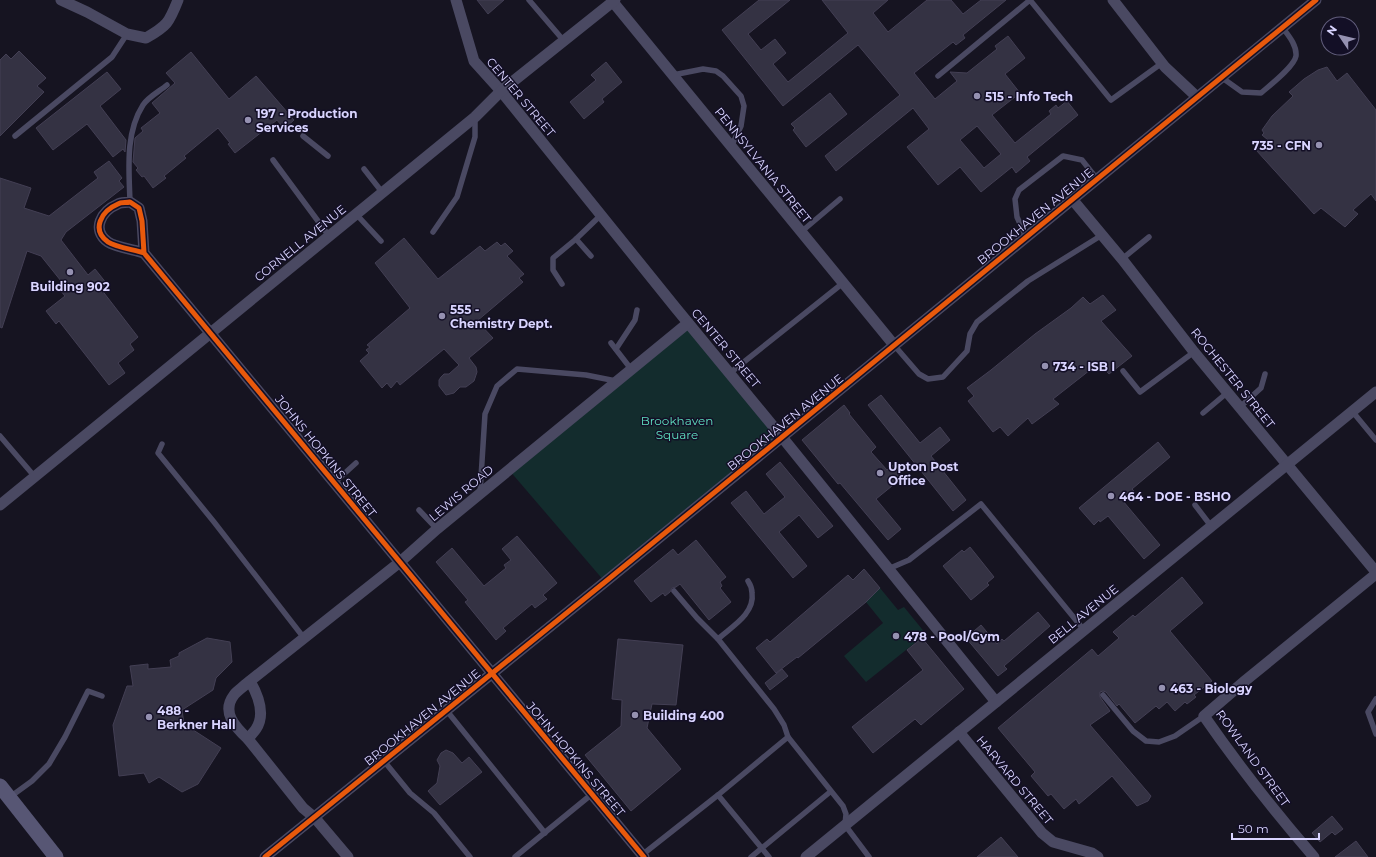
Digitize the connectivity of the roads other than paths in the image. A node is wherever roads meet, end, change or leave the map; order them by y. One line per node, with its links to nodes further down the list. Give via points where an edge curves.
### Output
1 (60, 0): 9 (street)
2 (178, 0): 9 (street, via 171,17 162,29 146,38)
3 (456, 0): 16 (street, CENTER STREET, via 474,61)
4 (529, 0): 10 (lane)
5 (1112, 0): 11 (street)
6 (1316, 0): 8 (street, BROOKHAVEN AVENUE)
7 (613, 1): 10 (street, CORNELL AVENUE); 12 (street, PENNSYLVANIA STREET)
8 (1282, 27): 14 (street, BROOKHAVEN AVENUE); 14 (lane, via 1292,42 1296,56 1291,66 1261,93 1242,92)
9 (127, 34): 19 (lane, via 112,57)
10 (564, 41): 16 (street, CORNELL AVENUE)
11 (1162, 63): 13 (lane, via 1111,100 1030,0); 17 (street)
12 (673, 75): 21 (street, PENNSYLVANIA STREET); 21 (lane, via 703,69 716,71 741,96 744,106 741,126)
13 (938, 76)
14 (1221, 77): 17 (street, BROOKHAVEN AVENUE)
15 (167, 85): 29 (lane, via 144,103 136,120 129,165)
16 (501, 91): 18 (street, CORNELL AVENUE); 31 (street, CENTER STREET)
17 (1197, 97): 25 (street, BROOKHAVEN AVENUE)
18 (474, 116): 26 (street, CORNELL AVENUE); 32 (lane, via 475,137 457,197)
19 (15, 136)
20 (303, 136): 22 (lane)
21 (730, 147): 33 (street, PENNSYLVANIA STREET)
22 (328, 156)
23 (273, 160): 35 (lane)
24 (364, 169): 26 (lane)
25 (1097, 179): 28 (street, BROOKHAVEN AVENUE); 36 (lane, via 1082,160 1063,156 1019,190 1015,199 1017,217)
26 (382, 192): 30 (street, CORNELL AVENUE)
27 (840, 199): 33 (lane)
28 (1072, 199): 34 (street, ROCHESTER STREET); 36 (street, BROOKHAVEN AVENUE)
29 (130, 202): 40 (street, via 139,208 141,215); 40 (street, via 118,204 110,209 102,216 99,227 102,237 110,243)
30 (356, 214): 35 (street, CORNELL AVENUE); 39 (lane)
31 (601, 215): 38 (lane); 46 (street, CENTER STREET)
32 (433, 232)
33 (801, 232): 43 (street, PENNSYLVANIA STREET)
34 (1102, 235): 42 (street, ROCHESTER STREET); 49 (lane, via 1028,281 977,322 970,334 967,351 943,377 928,378 919,374)
35 (328, 236): 47 (street, CORNELL AVENUE)
36 (1026, 237): 49 (street, BROOKHAVEN AVENUE)
37 (1149, 237): 42 (lane)
38 (576, 239): 41 (lane); 44 (lane, via 553,258 553,270)
39 (381, 241)
40 (144, 253): 47 (street, JOHNS HOPKINS STREET)
41 (591, 256)
42 (1122, 259): 51 (street, ROCHESTER STREET)
43 (843, 283): 49 (street, PENNSYLVANIA STREET); 54 (lane)
44 (562, 284)
45 (637, 310): 50 (lane, via 635,320)
46 (688, 323): 52 (street, LEWIS ROAD); 54 (street, CENTER STREET)
47 (211, 332): 68 (street, CORNELL AVENUE); 69 (street, JOHNS HOPKINS STREET)
48 (611, 343): 50 (lane)
49 (894, 345): 63 (street, BROOKHAVEN AVENUE)
50 (616, 349): 52 (lane)
51 (1194, 352): 53 (lane, via 1140,392); 57 (street, ROCHESTER STREET)
52 (631, 369): 56 (street, LEWIS ROAD)
53 (1123, 371)
54 (730, 374): 63 (street, CENTER STREET)
55 (1265, 374): 59 (lane, via 1262,388)
56 (616, 381): 70 (street, LEWIS ROAD); 70 (lane, via 586,375 517,369 497,386 485,414)
57 (1228, 392): 59 (street, ROCHESTER STREET); 61 (lane)
58 (1376, 392): 60 (street, BELL AVENUE)
59 (1240, 407): 67 (street, ROCHESTER STREET)
60 (1352, 411): 64 (lane); 67 (street, BELL AVENUE)
61 (1203, 413)
62 (0, 436): 68 (lane)
63 (782, 437): 77 (street, CENTER STREET); 84 (street, BROOKHAVEN AVENUE)
64 (1376, 440)
65 (162, 444): 82 (lane, via 158,453)
66 (356, 463): 69 (lane)
67 (1287, 464): 74 (street, BELL AVENUE); 78 (street, ROCHESTER STREET)
68 (35, 477): 71 (street, CORNELL AVENUE)
69 (335, 482): 76 (street, JOHNS HOPKINS STREET)
70 (480, 494): 75 (street, LEWIS ROAD)
71 (0, 505)
72 (1195, 505): 74 (lane)
73 (419, 510): 75 (lane)
74 (1211, 526): 81 (street, BELL AVENUE)
75 (437, 529): 76 (street, LEWIS ROAD)
76 (400, 562): 82 (street, LEWIS ROAD); 84 (street, JOHNS HOPKINS STREET)
77 (888, 569): 81 (lane, via 909,560 981,504); 89 (street, CENTER STREET)
78 (1376, 573): 91 (street, ROWLAND STREET)
79 (748, 581): 83 (lane, via 752,592 752,604 745,615)
80 (674, 591): 83 (lane)
81 (1084, 630): 89 (street, BELL AVENUE)
82 (304, 638): 85 (street, LEWIS ROAD)
83 (718, 639): 94 (lane, via 774,709)
84 (492, 673): 90 (street, BROOKHAVEN AVENUE); 99 (street, JOHN HOPKINS STREET)
85 (250, 681): 95 (street, via 257,693 261,714 257,728); 95 (street, LEWIS ROAD, via 234,695 228,708 238,730)
86 (1103, 695): 91 (lane, via 1133,731 1146,741 1159,742 1175,736)
87 (102, 696): 101 (lane, via 88,691 49,764)
88 (1376, 699): 93 (lane, via 1368,712)
89 (996, 702): 92 (street, BELL AVENUE)
90 (447, 711): 96 (street, BROOKHAVEN AVENUE); 104 (lane)
91 (1204, 716): 117 (street, ROWLAND STREET, via 1281,819)
92 (959, 732): 103 (street, BELL AVENUE); 116 (street, HARVARD STREET, via 1042,833 1053,842)
93 (1376, 734)
94 (788, 737): 98 (lane); 100 (lane)
95 (248, 739): 102 (street, via 303,808)
96 (384, 761): 102 (street, BROOKHAVEN AVENUE); 110 (lane, via 410,793 434,813)
97 (0, 786): 101 (street)
98 (830, 792): 103 (lane, via 843,806 846,814); 105 (lane)
99 (592, 794): 104 (lane); 106 (street, JOHN HOPKINS STREET)
100 (718, 794): 105 (lane); 106 (lane)
101 (10, 798): 107 (street)
102 (315, 818): 108 (street, BROOKHAVEN AVENUE); 109 (street)
103 (845, 825): 114 (street, BELL AVENUE); 115 (lane)
104 (545, 833): 111 (lane)
105 (762, 848): 112 (lane); 113 (lane)
106 (643, 856)
107 (56, 857)
108 (265, 857)
109 (348, 857)
110 (470, 857)
111 (515, 857)
112 (751, 857)
113 (769, 857)
114 (806, 857)
115 (869, 857)
116 (1098, 857)
117 (1314, 857)

